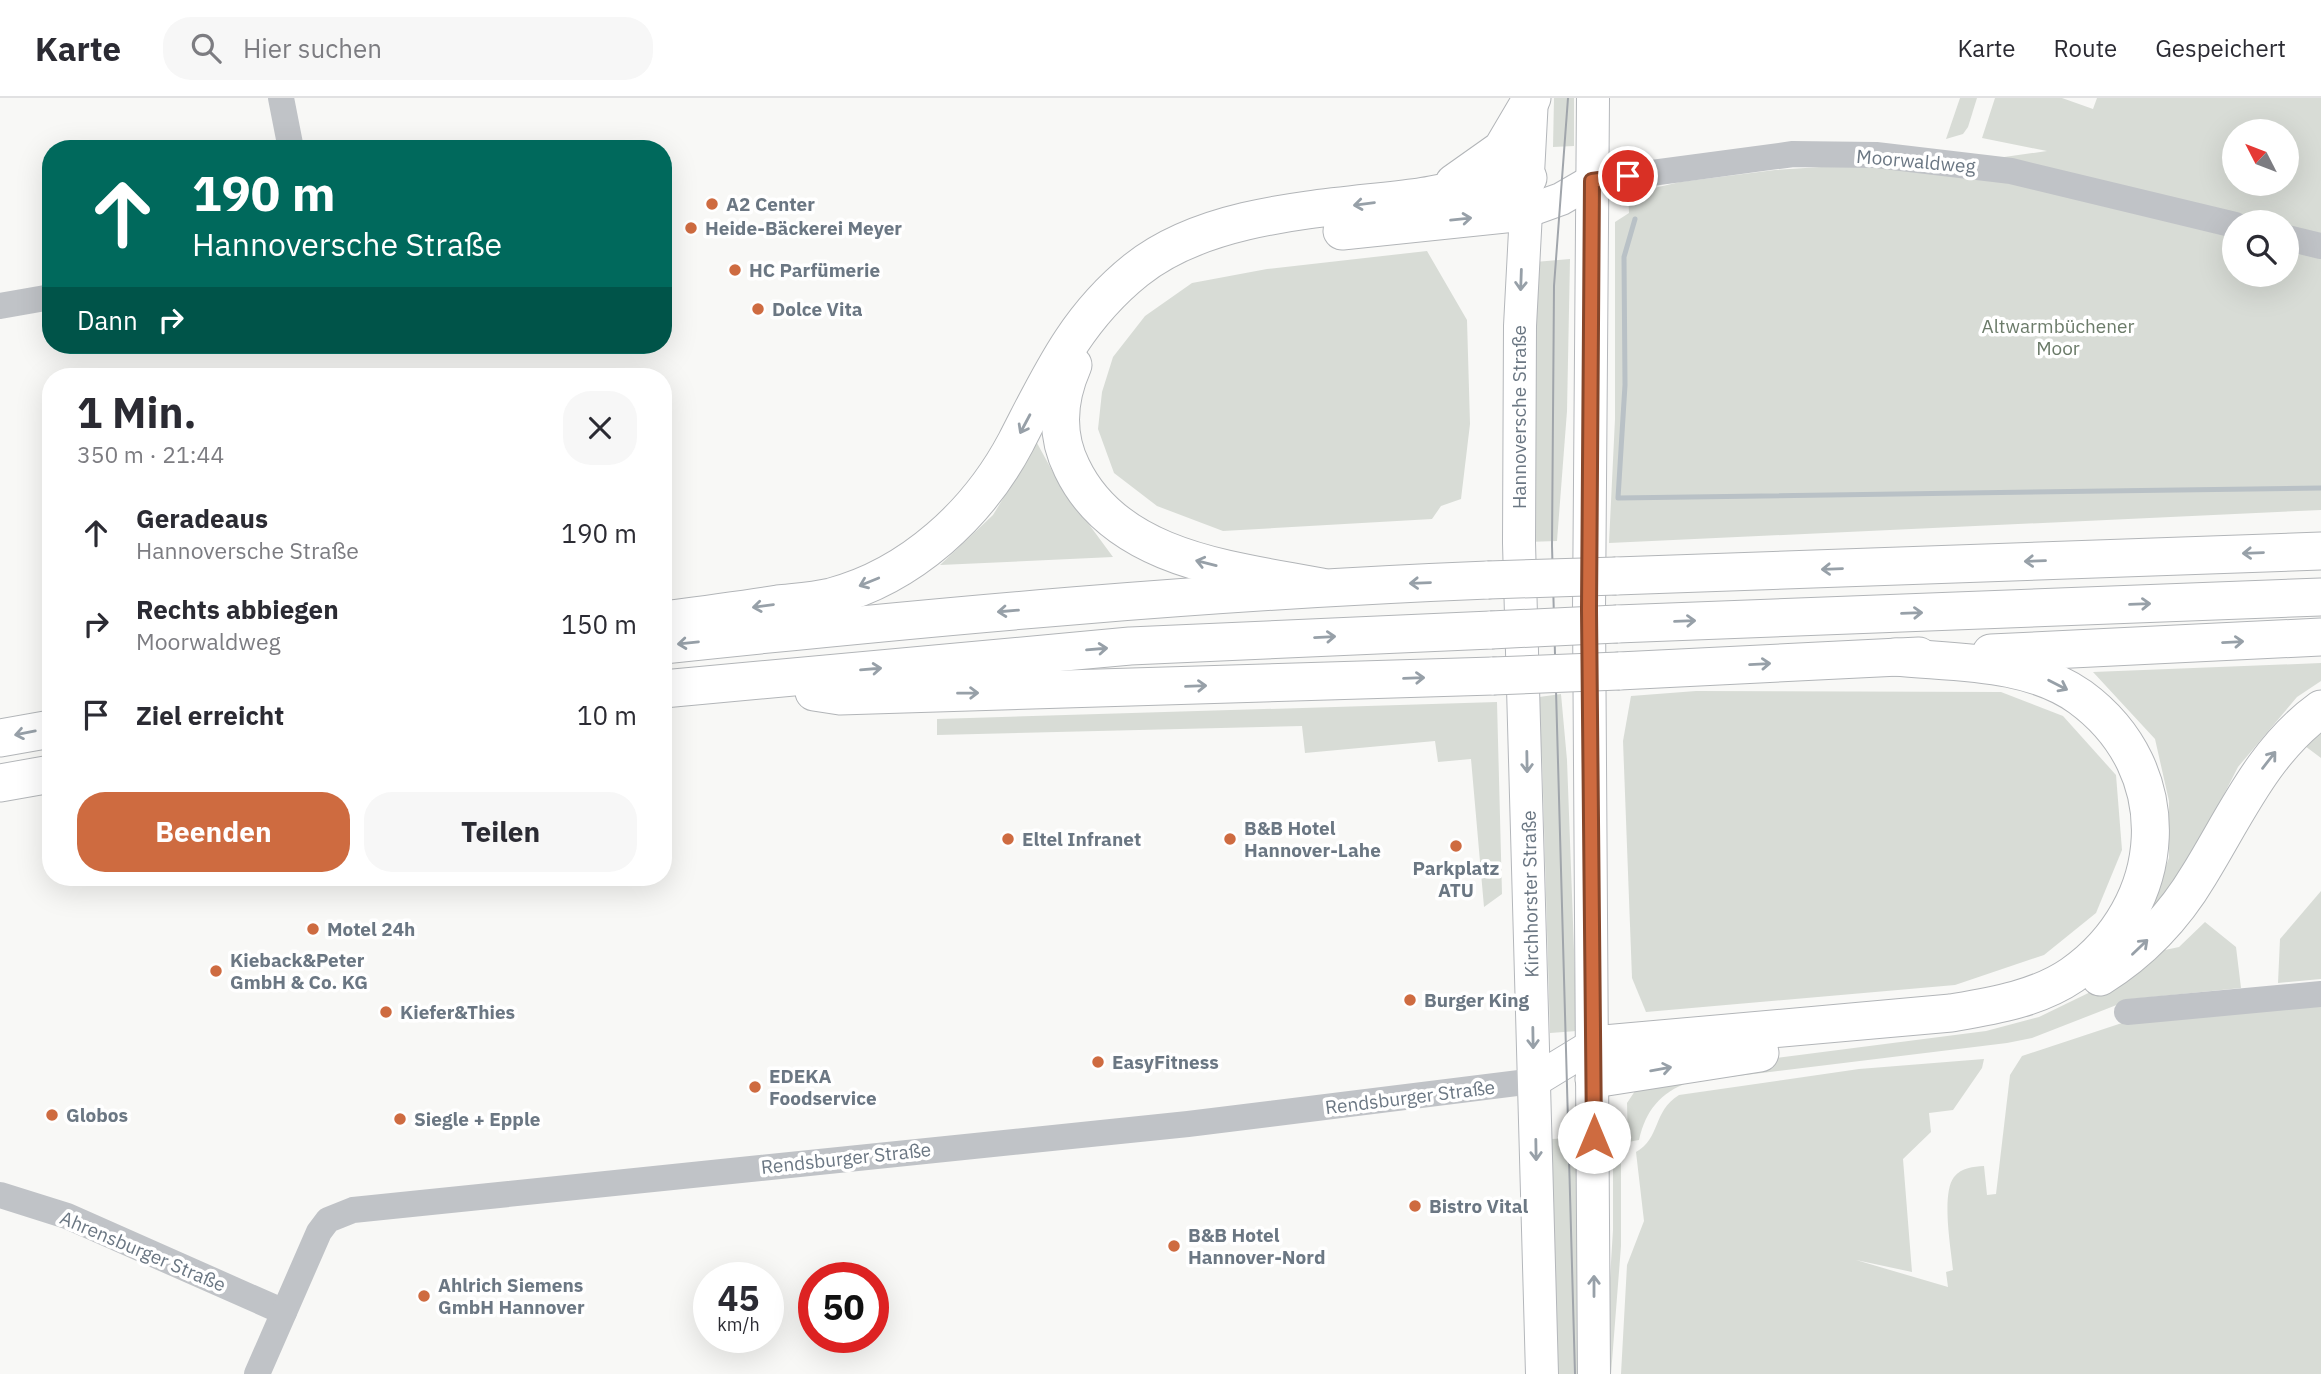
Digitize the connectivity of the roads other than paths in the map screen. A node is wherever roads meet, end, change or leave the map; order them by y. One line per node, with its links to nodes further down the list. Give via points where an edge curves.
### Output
1 (281, 98): 4 (street)
2 (1532, 98): 6 (main road, Hannoversche Straße); 7 (highway, via 1502,149 1463,179)
3 (1593, 111): 5 (main road)
4 (289, 140)
5 (1592, 181): 6 (main road, via 1561,200); 8 (street, Moorwaldweg, via 1793,154 1876,155 2011,171); 16 (main road)
6 (1527, 195): 7 (highway, via 1507,178); 14 (highway, one-way to 6, via 1178,556 1137,537 1106,514 1080,485 1063,449 1061,405 1079,351 1116,303 1144,278 1207,246); 18 (main road, Hannoversche Straße, one-way to 18, via 1518,543)
7 (1423, 196): 17 (highway, one-way to 17, via 1238,224 1168,249 1138,269 1086,318 1067,344 1007,458 973,506 928,549 879,579 831,597)
8 (2222, 222)
9 (2299, 240): 10 (street)
10 (2321, 246)
11 (42, 299): 12 (street)
12 (0, 306)
13 (2321, 551): 14 (highway, one-way to 14, bridge)
14 (1321, 587): 20 (highway, one-way to 20, via 1121,600)
15 (2321, 597): 16 (highway, one-way to 15)
16 (1603, 617): 18 (highway, bridge); 31 (main road)
17 (672, 619)
18 (1507, 626): 22 (highway, one-way to 18, via 1130,646); 32 (main road, Kirchhorster Straße, one-way to 32)
19 (2321, 637): 21 (highway, one-way to 19)
20 (672, 644)
21 (1895, 657): 22 (highway, one-way to 21, bridge, via 840,696 1493,676); 31 (highway, one-way to 31, via 2026,673 2079,696 2117,734 2134,763 2151,821 2144,881 2121,929 2101,953 2070,976 2038,993 1994,1005)
22 (730, 681): 23 (highway)
23 (672, 688)
24 (2321, 709): 31 (highway, one-way to 24, via 1739,1056 1996,1023 2077,992 2125,961 2168,920 2269,759 2301,723)
25 (42, 731): 26 (highway, one-way to 26)
26 (0, 738)
27 (42, 776): 28 (highway)
28 (0, 783)
29 (2321, 994): 30 (street)
30 (2127, 1012)
31 (1594, 1062): 32 (main road); 37 (main road, one-way to 31)
32 (1534, 1081): 34 (street, Rendsburger Straße, via 1188,1124 353,1210 328,1220 319,1232); 36 (main road, Kirchhorster Straße, one-way to 36)
33 (0, 1195): 34 (street, Ahrensburger Straße, via 67,1216)
34 (284, 1312): 35 (street, Rendsburger Straße)
35 (257, 1374)
36 (1542, 1374)
37 (1594, 1374)

